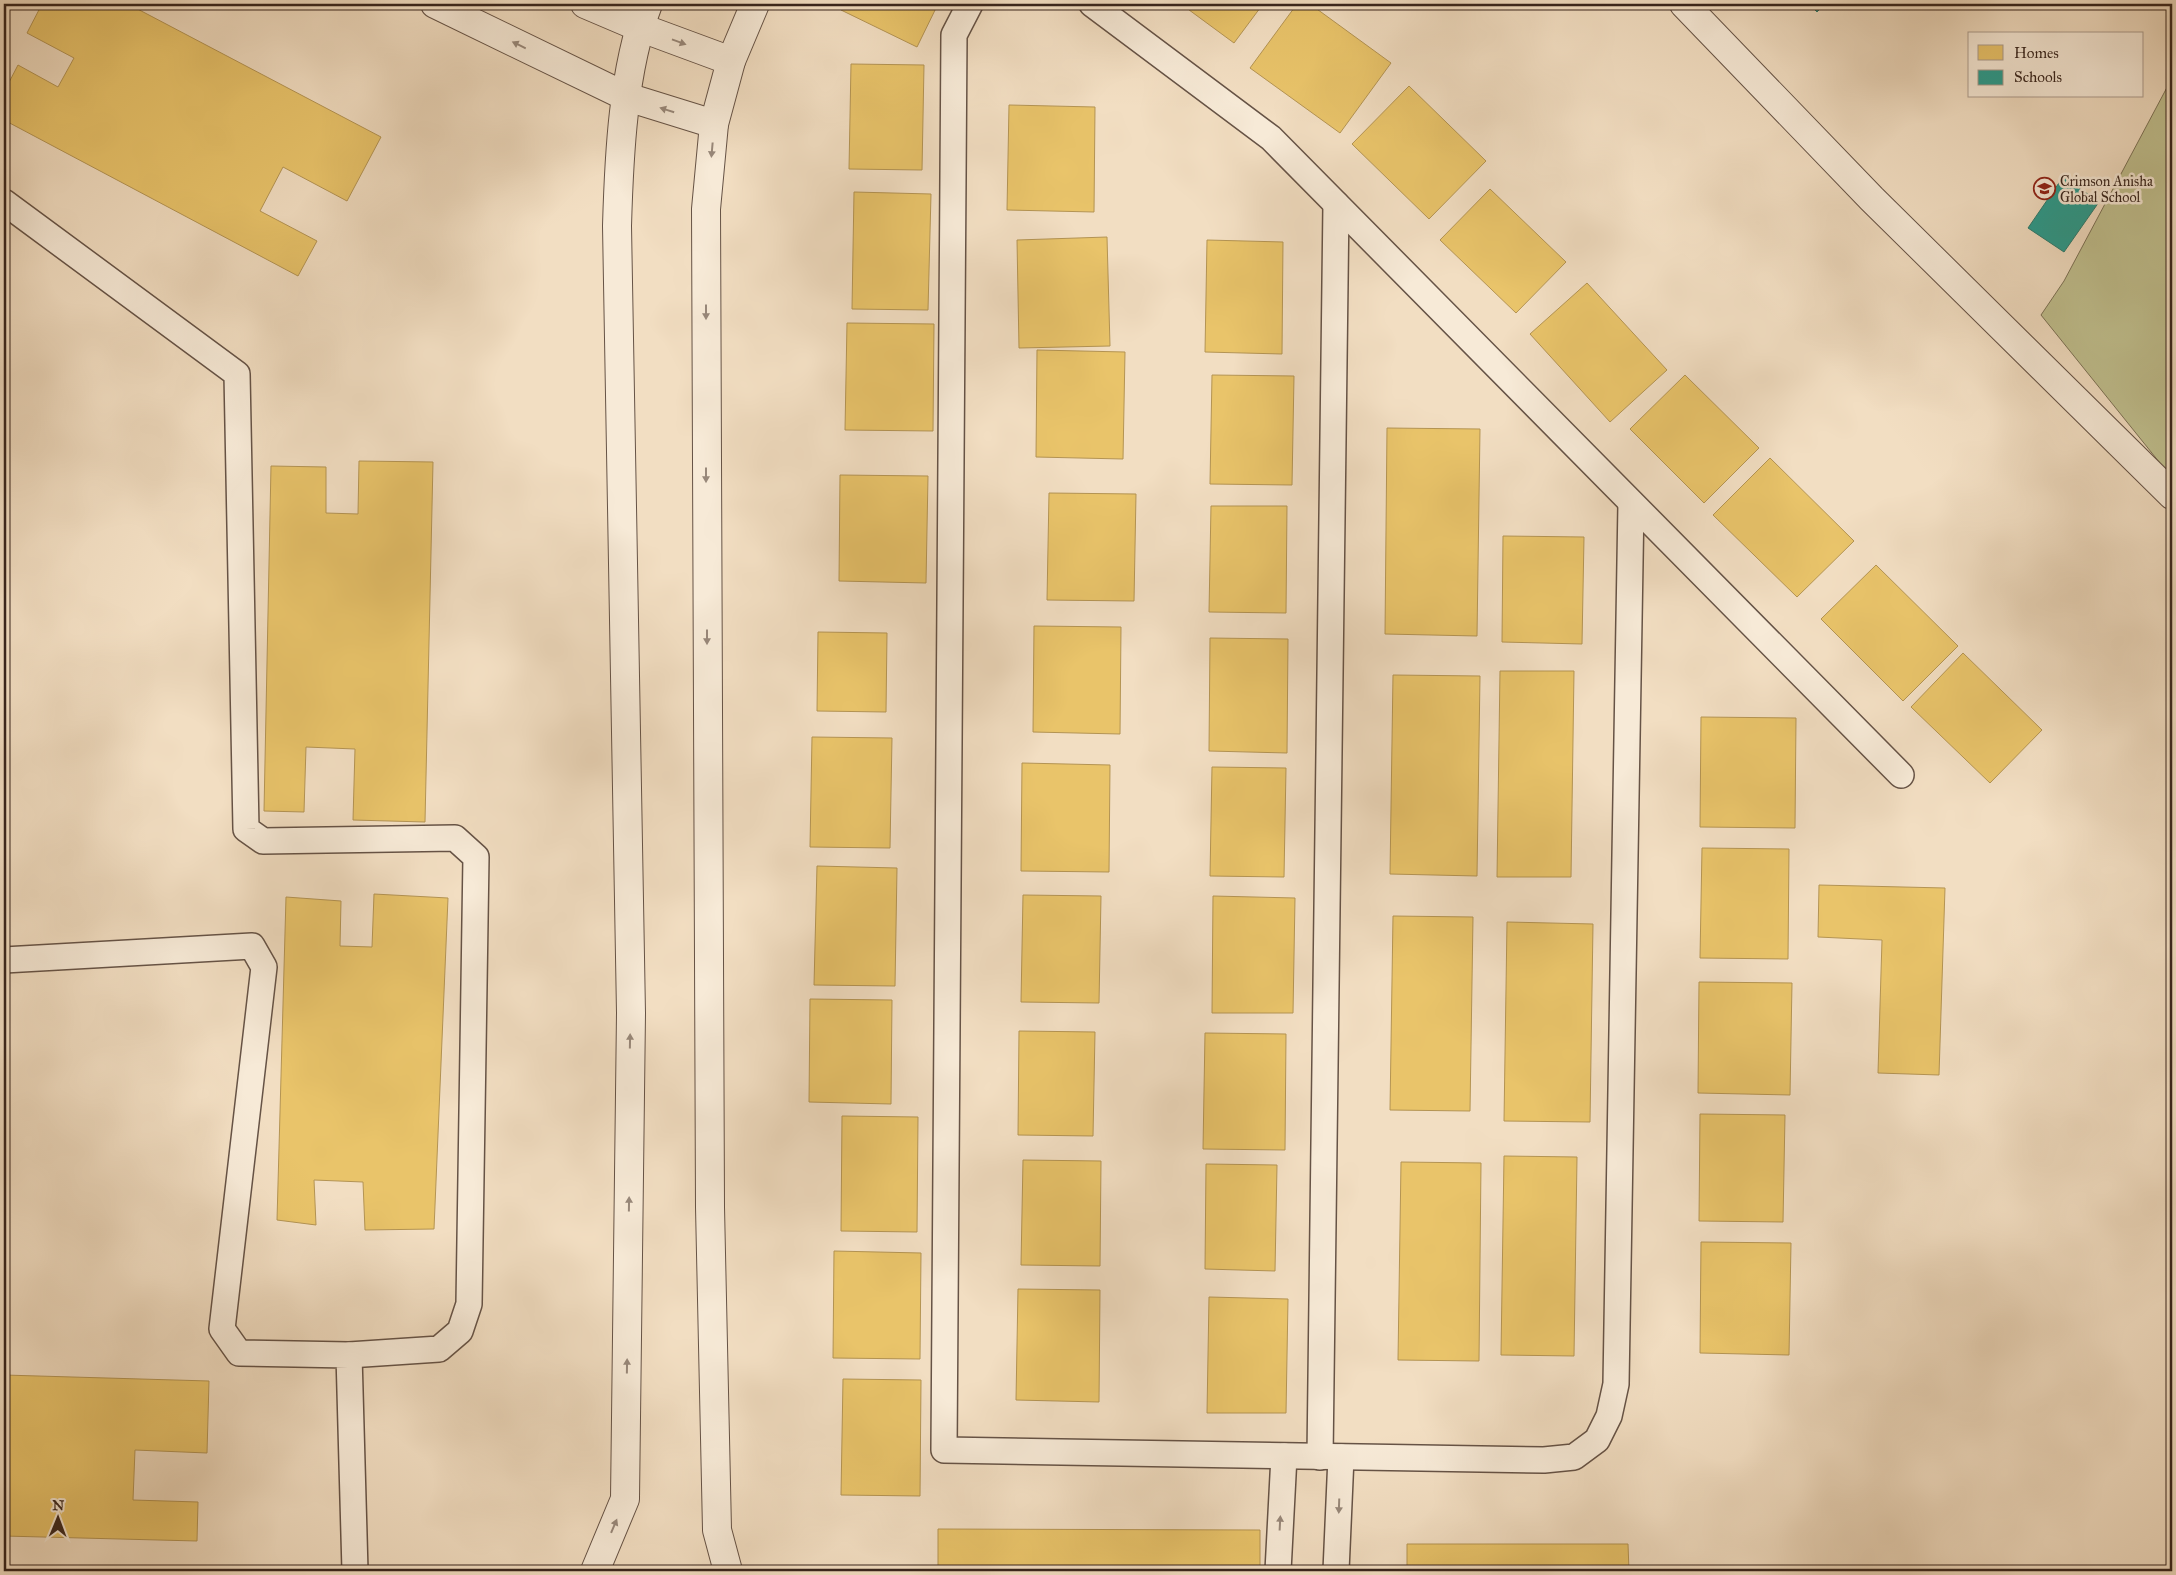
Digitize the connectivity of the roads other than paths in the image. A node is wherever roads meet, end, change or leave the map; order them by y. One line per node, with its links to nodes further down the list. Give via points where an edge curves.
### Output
1 (435, 4): 9 (street, one-way to 1)
2 (585, 4): 7 (street)
3 (755, 4): 8 (street)
4 (970, 4): 19 (lane, via 954,35 944,1450)
5 (1092, 4): 12 (lane, via 1271,138)
6 (1684, 4): 13 (street, via 1872,199)
7 (643, 15): 8 (street, one-way to 8); 9 (street)
8 (731, 61): 10 (street)
9 (627, 97): 10 (street, one-way to 9); 22 (street, one-way to 9, via 625,1499 631,1013 617,226 619,164)
10 (714, 124): 23 (street, one-way to 23, via 706,209 710,1207 717,1530)
11 (4, 202): 18 (lane, via 237,374 246,828 263,841 455,838 476,857 469,1304 460,1332 439,1349)
12 (1336, 204): 14 (lane); 20 (lane)
13 (2172, 495)
14 (1631, 502): 15 (lane); 20 (lane, via 1616,1384 1609,1416 1597,1440 1574,1457 1544,1460)
15 (1902, 775)
16 (12, 959): 17 (lane); 18 (lane, via 252,946 264,967 222,1329 238,1353)
17 (4, 978)
18 (349, 1355): 21 (lane)
19 (1284, 1456): 20 (lane); 24 (lane, one-way to 19)
20 (1330, 1457): 25 (lane, one-way to 25)
21 (355, 1571)
22 (595, 1571)
23 (728, 1571)
24 (1278, 1571)
25 (1336, 1571)

